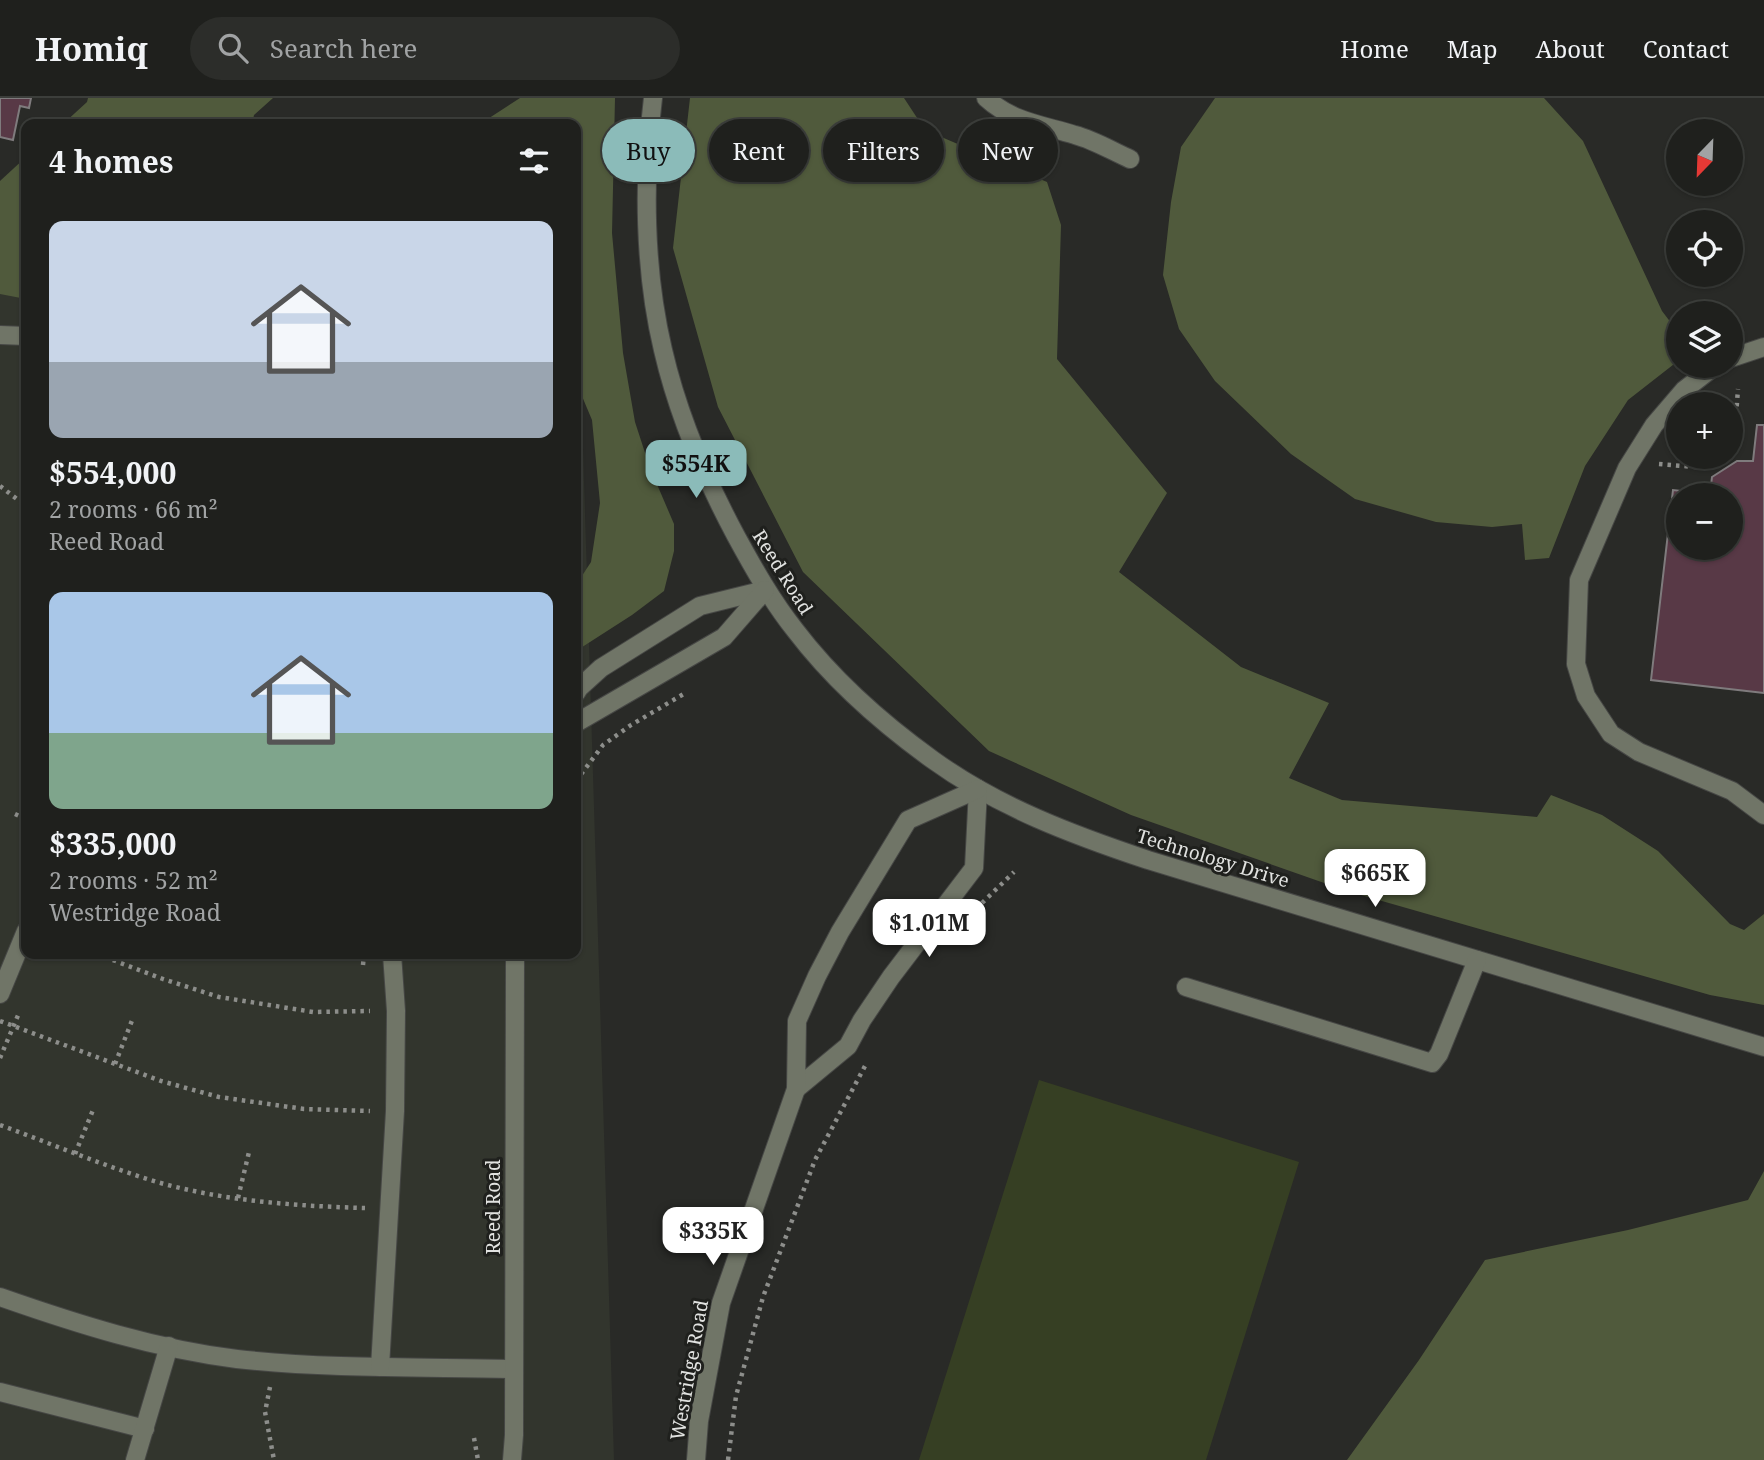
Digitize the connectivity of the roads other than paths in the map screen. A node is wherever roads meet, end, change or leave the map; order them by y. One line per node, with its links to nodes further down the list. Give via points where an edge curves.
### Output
1 (653, 98): 9 (street, Reed Road, via 647,170 650,259 663,351 706,476)
2 (986, 98): 3 (street, via 998,109 1033,124 1078,135)
3 (1130, 159)
4 (0, 335): 5 (street)
5 (21, 336)
6 (1764, 347): 7 (street)
7 (1743, 354)
8 (1700, 378): 13 (street, via 1654,425 1627,468 1578,580 1576,664 1586,696 1611,734 1639,752 1732,791)
9 (765, 590): 10 (street, via 700,606 601,668); 11 (street, via 724,637); 12 (street, Reed Road, via 795,632 856,696 934,760)
10 (581, 688)
11 (581, 720)
12 (978, 789): 17 (street, Technology Drive, via 1101,845); 21 (street, via 974,868 891,978 848,1046); 21 (street, Westridge Road, via 908,820 840,932 797,1021)
13 (1764, 816)
14 (21, 942): 19 (street)
15 (392, 959): 24 (street, via 395,1111)
16 (515, 959): 25 (street, Reed Road)
17 (1477, 960): 18 (street, via 1432,1063); 20 (street, Technology Drive)
18 (1186, 987)
19 (0, 994)
20 (1764, 1047)
21 (796, 1089): 30 (street, Westridge Road, via 721,1303)
22 (0, 1297): 23 (street)
23 (169, 1346): 24 (street, via 236,1359); 27 (street)
24 (380, 1367): 25 (street)
25 (514, 1369): 29 (street, Reed Road)
26 (0, 1392): 27 (street)
27 (145, 1429): 28 (street)
28 (135, 1460)
29 (512, 1460)
30 (695, 1460)

